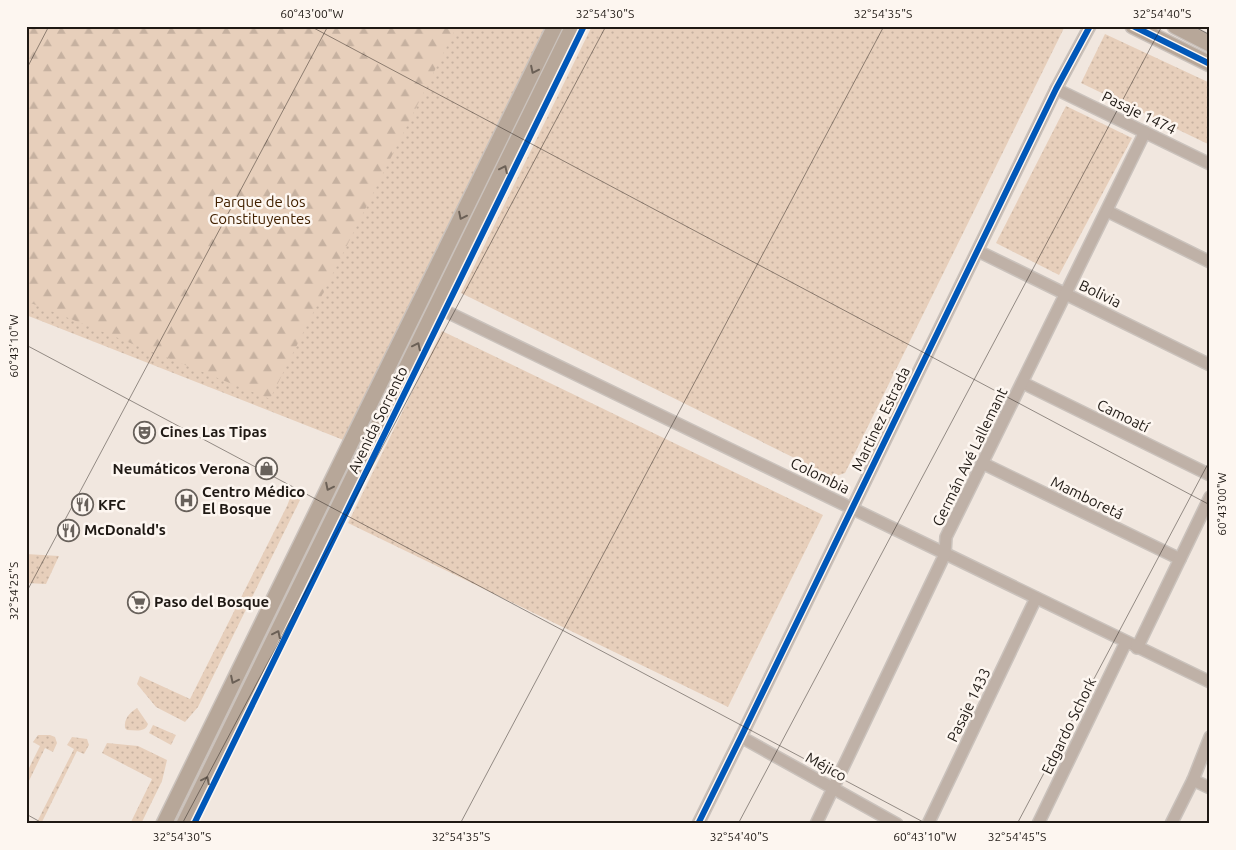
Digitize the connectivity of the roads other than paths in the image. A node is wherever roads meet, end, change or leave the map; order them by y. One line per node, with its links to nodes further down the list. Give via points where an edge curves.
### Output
1 (555, 26): 32 (main road, Avenida Sorrento, one-way to 32)
2 (573, 26): 33 (main road, Avenida Sorrento, one-way to 2)
3 (1090, 26): 8 (street, Martinez Estrada)
4 (1133, 26): 7 (main road)
5 (1175, 26): 6 (main road)
6 (1210, 44)
7 (1210, 64)
8 (1056, 89): 9 (street, Pasaje 1474); 12 (street, Martinez Estrada)
9 (1145, 132): 10 (street, Pasaje 1474); 11 (street, Germán Avé Lallemant)
10 (1210, 164)
11 (1107, 210): 13 (street); 14 (street, Germán Avé Lallemant)
12 (978, 251): 14 (street, Bolivia); 21 (street, Martinez Estrada)
13 (1210, 262)
14 (1066, 294): 16 (street, Bolivia); 17 (street, Germán Avé Lallemant)
15 (445, 311): 21 (street, Colombia)
16 (1210, 365)
17 (1023, 383): 18 (street, Germán Avé Lallemant); 19 (street, Camoatí)
18 (982, 463): 22 (street, Germán Avé Lallemant, via 946,537); 23 (street, Mamboretá)
19 (1210, 476)
20 (1210, 497): 23 (street, Edgardo Schork)
21 (851, 508): 22 (street, Colombia); 27 (street, Martinez Estrada)
22 (945, 554): 24 (street, Colombia); 30 (street, Germán Avé Lallemant)
23 (1180, 560): 25 (street, Edgardo Schork)
24 (1036, 598): 25 (street, Colombia); 37 (street, Pasaje 1433)
25 (1132, 645): 26 (street, Colombia); 38 (street, Edgardo Schork)
26 (1210, 682)
27 (741, 737): 30 (street, Méjico); 34 (street, Martinez Estrada)
28 (1210, 737): 29 (street)
29 (1193, 780): 31 (street); 39 (street)
30 (834, 788): 35 (street, Germán Avé Lallemant); 36 (street, Méjico)
31 (1210, 788)
32 (164, 824)
33 (184, 824)
34 (698, 824)
35 (816, 824)
36 (897, 824)
37 (928, 824)
38 (1038, 824)
39 (1170, 824)

